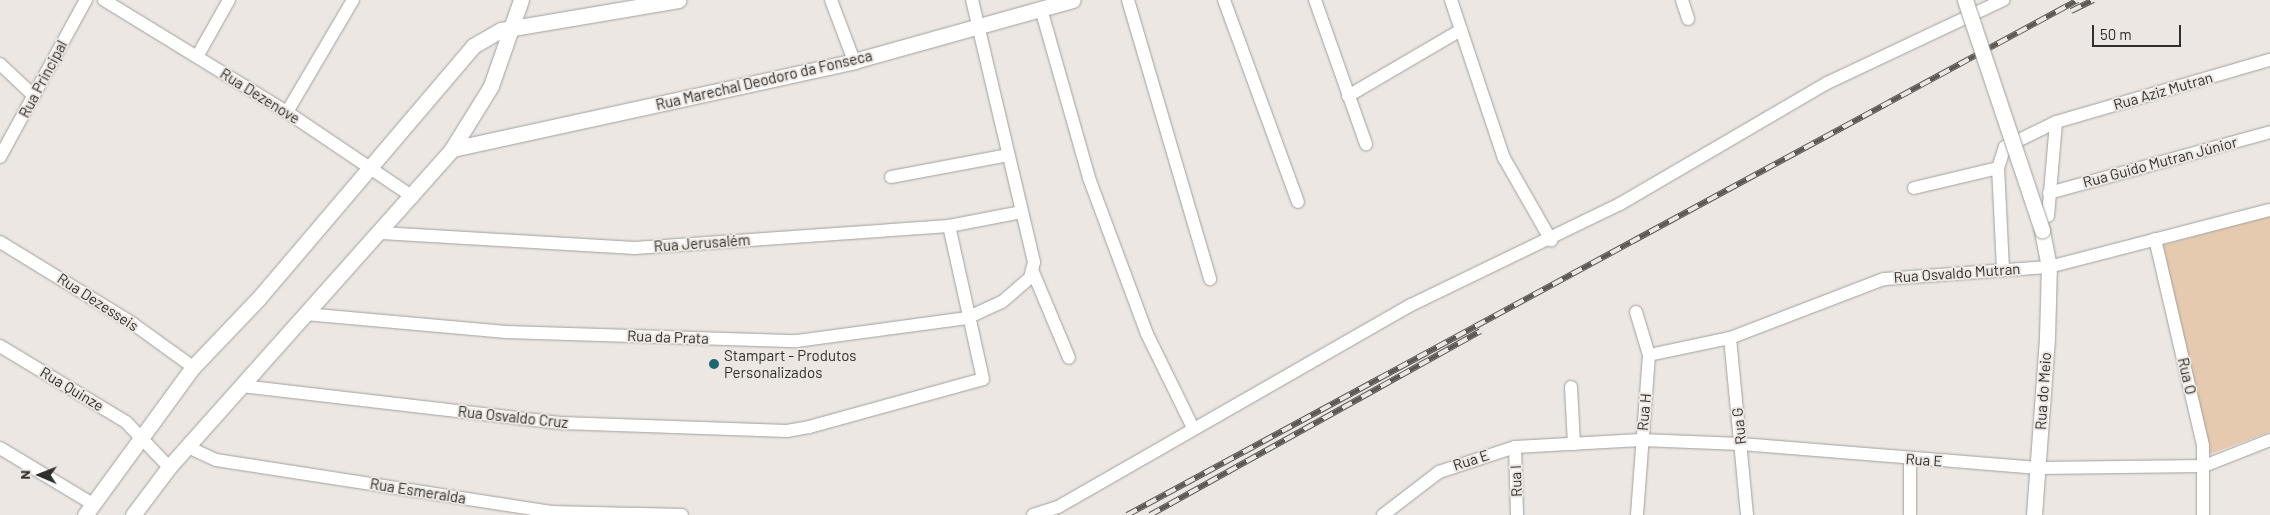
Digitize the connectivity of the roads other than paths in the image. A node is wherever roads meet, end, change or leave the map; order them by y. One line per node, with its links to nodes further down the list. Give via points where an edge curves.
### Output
1 (86, 0): 26 (street, Rua Principal)
2 (104, 0): 22 (street, Rua Dezenove)
3 (229, 0): 22 (street)
4 (353, 0): 28 (street)
5 (521, 0): 20 (street)
6 (678, 0): 20 (street)
7 (831, 0): 24 (street)
8 (972, 0): 19 (street)
9 (1074, 0): 17 (street, Rua Marechal Deodoro da Fonseca)
10 (1128, 0): 54 (street)
11 (1224, 0): 42 (street)
12 (1315, 0): 27 (street)
13 (1451, 0): 21 (street)
14 (1682, 0): 18 (street)
15 (1965, 0): 51 (street, Rua do Meio, bridge, via 2042,230)
16 (2003, 0): 49 (street, via 1826,84)
17 (1041, 9): 19 (street, Rua Marechal Deodoro da Fonseca); 65 (street, via 1089,178 1147,334)
18 (1688, 19)
19 (978, 26): 24 (street, Rua Marechal Deodoro da Fonseca); 34 (street)
20 (515, 27): 33 (street, via 478,112); 36 (street, via 489,34 453,64)
21 (1461, 30): 27 (street); 49 (street, via 1504,158)
22 (198, 55): 28 (street, Rua Dezenove)
23 (2270, 60): 29 (street, Rua Aziz Mutran)
24 (854, 61): 33 (street, Rua Marechal Deodoro da Fonseca)
25 (0, 64): 26 (street)
26 (34, 96): 31 (street, Rua Principal)
27 (1348, 96): 32 (street)
28 (287, 112): 36 (street, Rua Dezenove)
29 (2056, 122): 37 (street, Rua Aziz Mutran, via 2005,147); 40 (street)
30 (2270, 132): 40 (street, Rua Guido Mutran Júnior)
31 (4, 142): 35 (street, Rua Principal)
32 (1366, 144)
33 (452, 149): 41 (street)
34 (1008, 155): 38 (street); 44 (street)
35 (0, 157)
36 (367, 166): 41 (street, Rua Dezenove); 62 (street, via 258,299)
37 (1998, 168): 39 (street); 53 (street)
38 (891, 177)
39 (1914, 188)
40 (2049, 193): 45 (street)
41 (413, 198): 47 (street)
42 (1298, 202)
43 (2270, 210): 48 (street, Rua Osvaldo Mutran)
44 (1022, 212): 46 (street, Rua Jerusalém); 52 (street)
45 (2048, 216)
46 (949, 226): 47 (street, Rua Jerusalém, via 635,248); 57 (street)
47 (381, 233): 56 (street)
48 (2155, 239): 51 (street, Rua Osvaldo Mutran); 75 (street, Rua O)
49 (1551, 240): 65 (street, via 1412,305)
50 (0, 242): 62 (street, Rua Dezesseis, via 108,308)
51 (2049, 266): 53 (street, Rua Osvaldo Mutran); 77 (street, Rua do Meio)
52 (1034, 267): 57 (street, Rua da Prata, via 1011,296); 61 (street)
53 (2003, 269): 58 (street, Rua Osvaldo Mutran, via 1884,279)
54 (1210, 278)
55 (1636, 312): 60 (street, Rua H)
56 (305, 314): 57 (street, Rua da Prata, via 506,332 797,341); 63 (street)
57 (967, 318): 63 (street, Rua Osvaldo Cruz, via 982,367 980,381 787,431 561,423)
58 (1730, 338): 60 (street, Rua Osvaldo Mutran); 70 (street, Rua G)
59 (0, 346): 66 (street, Rua Quinze, via 126,422)
60 (1649, 355): 67 (street, Rua H)
61 (1069, 358)
62 (193, 367): 66 (street)
63 (241, 386): 71 (street)
64 (1571, 387): 69 (street)
65 (1193, 428): 82 (street, via 1058,507)
66 (138, 439): 76 (street, Rua Quinze); 78 (street)
67 (1641, 440): 69 (street, Rua E); 70 (street, Rua E); 85 (street, Rua H)
68 (2270, 440): 75 (street, Rua E)
69 (1574, 444): 72 (street, Rua E)
70 (1741, 444): 74 (street, Rua E); 86 (street, Rua G)
71 (188, 447): 76 (street); 79 (street, Rua Esmeralda, via 216,460)
72 (1514, 447): 83 (street, Rua E, via 1439,472); 84 (street, Rua I)
73 (0, 448): 78 (street)
74 (1910, 459): 77 (street, Rua E); 87 (street)
75 (2204, 466): 77 (street, Rua E); 89 (street, Rua O)
76 (169, 467): 80 (street)
77 (2038, 468): 88 (street, Rua do Meio)
78 (89, 510)
79 (550, 514): 81 (street, Rua Esmeralda)
80 (133, 515)
81 (682, 515)
82 (1033, 515)
83 (1383, 515)
84 (1517, 515)
85 (1637, 515)
86 (1747, 515)
87 (1910, 515)
88 (2034, 515)
89 (2203, 515)

